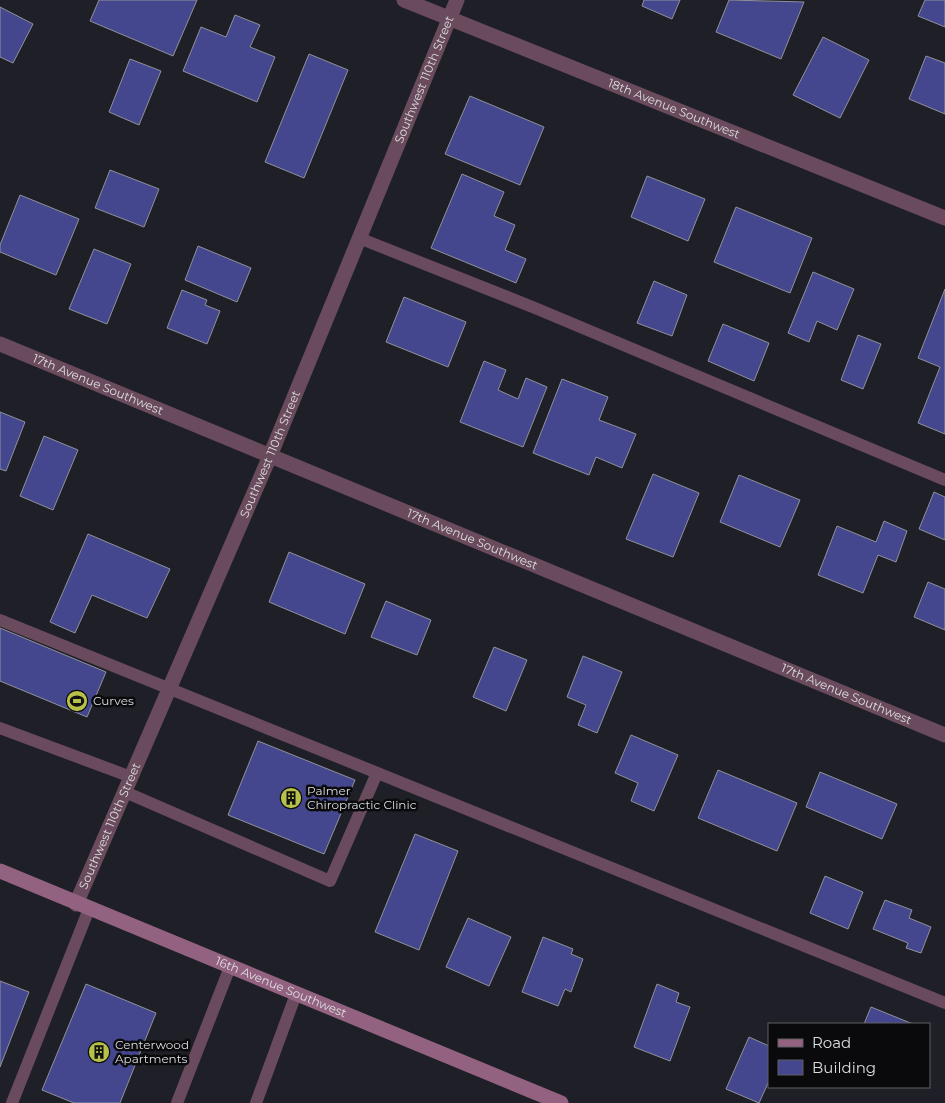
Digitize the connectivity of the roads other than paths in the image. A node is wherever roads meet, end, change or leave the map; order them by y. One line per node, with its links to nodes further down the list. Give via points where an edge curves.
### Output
1 (404, 0): 3 (street, 18th Avenue Southwest)
2 (457, 0): 3 (street, Southwest 110th Street)
3 (449, 18): 4 (street, 18th Avenue Southwest); 5 (street, Southwest 110th Street)
4 (945, 218)
5 (359, 238): 7 (street, Southwest 110th Street); 8 (lane)
6 (0, 344): 7 (street, 17th Avenue Southwest)
7 (270, 456): 10 (street, Southwest 110th Street); 12 (street, 17th Avenue Southwest)
8 (945, 480)
9 (0, 620): 10 (lane)
10 (170, 688): 13 (lane); 14 (street, Southwest 110th Street)
11 (0, 728): 14 (lane)
12 (945, 735)
13 (377, 773): 15 (lane, via 330,881); 20 (lane)
14 (131, 777): 15 (street, Southwest 110th Street)
15 (125, 792): 17 (street, Southwest 110th Street)
16 (0, 871): 17 (main road, 16th Avenue Southwest)
17 (83, 907): 18 (main road, 16th Avenue Southwest); 21 (lane)
18 (230, 967): 19 (main road, 16th Avenue Southwest); 22 (lane)
19 (296, 994): 23 (lane); 24 (main road, 16th Avenue Southwest)
20 (945, 1003)
21 (12, 1103)
22 (177, 1103)
23 (256, 1103)
24 (561, 1103)

